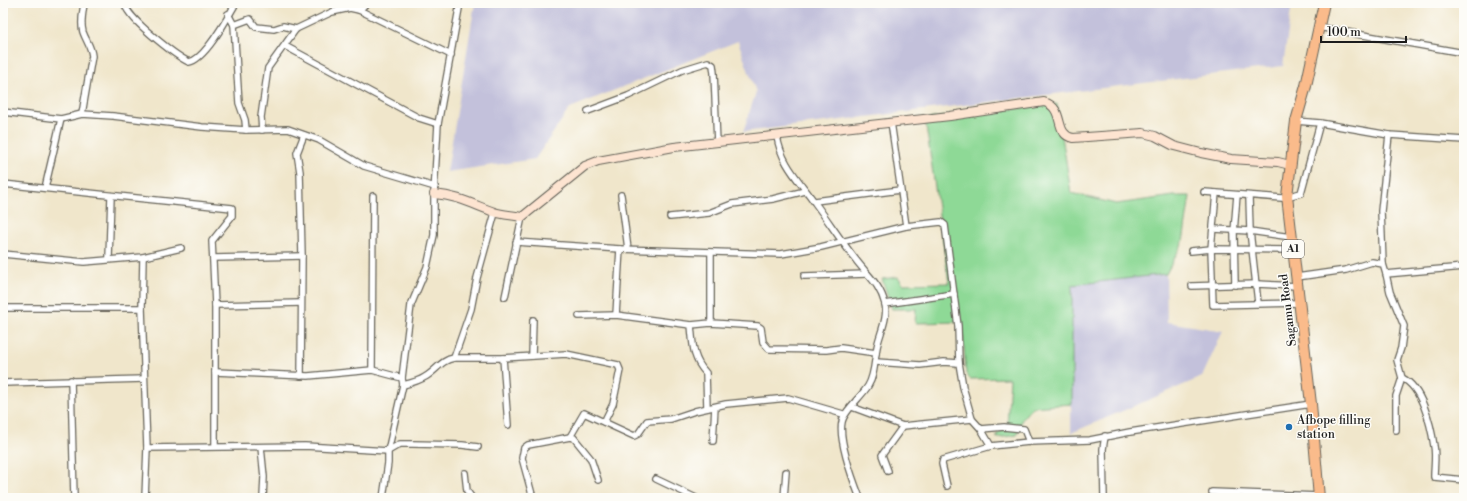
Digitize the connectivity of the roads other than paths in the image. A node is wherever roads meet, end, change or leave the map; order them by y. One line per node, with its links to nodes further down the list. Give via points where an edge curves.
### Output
1 (84, 3): 17 (street, via 81,23 85,37 92,47 92,56)
2 (125, 3): 8 (street, via 125,9 141,25 189,62 209,45)
3 (366, 3): 7 (street)
4 (460, 3): 14 (street)
5 (1324, 3): 10 (highway, Sagamu Road / A1)
6 (234, 4): 8 (street)
7 (359, 10): 11 (street, via 350,8 332,12); 14 (street)
8 (228, 14): 9 (street)
9 (234, 25): 11 (street, via 250,19 256,27 274,30 283,26); 23 (street, via 239,103)
10 (1318, 27): 13 (street); 19 (highway, Sagamu Road / A1)
11 (296, 29): 12 (street)
12 (285, 46): 22 (street, via 419,118); 24 (street, via 279,50 268,68 261,117)
13 (1464, 53)
14 (451, 55): 22 (street)
15 (588, 111): 29 (street, via 628,96 682,70 708,62 713,65 714,73)
16 (3, 112): 18 (street)
17 (82, 114): 18 (street); 23 (street)
18 (61, 119): 32 (street)
19 (1296, 121): 21 (street); 30 (highway, Sagamu Road / A1)
20 (891, 122): 27 (street); 30 (street, via 1044,102 1056,109 1062,131 1067,137 1143,133 1174,146 1201,153); 34 (street)
21 (1320, 123): 26 (street); 42 (street, via 1302,192)
22 (438, 124): 33 (street)
23 (246, 130): 24 (street)
24 (262, 130): 25 (street, via 288,129)
25 (304, 135): 33 (street, via 319,140 364,166); 65 (street, via 297,152 300,172)
26 (1389, 135): 28 (street); 69 (street, via 1381,211)
27 (777, 136): 29 (street); 35 (street, via 783,159)
28 (1464, 140)
29 (716, 143): 46 (street, via 652,150 598,161 585,166)
30 (1290, 165): 42 (highway, Sagamu Road / A1)
31 (3, 184): 32 (street)
32 (45, 188): 40 (street)
33 (435, 190): 45 (street); 102 (street, via 434,235 427,267 412,305)
34 (900, 190): 44 (street); 48 (street)
35 (805, 191): 44 (street); 47 (street, via 773,199 732,204 709,213)
36 (1204, 192): 37 (street)
37 (1216, 192): 39 (street); 49 (street)
38 (621, 195): 57 (street)
39 (1237, 195): 43 (street); 51 (street)
40 (111, 196): 67 (street); 68 (street, via 232,208 232,216 212,241)
41 (373, 196): 99 (street)
42 (1287, 196): 43 (street); 52 (highway, Sagamu Road / A1)
43 (1249, 197): 50 (street)
44 (815, 202): 53 (street)
45 (495, 213): 46 (street); 95 (street, via 471,309)
46 (522, 217): 54 (street)
47 (670, 217)
48 (906, 226): 53 (street); 79 (street, via 941,222 945,225)
49 (1214, 229): 51 (street); 58 (street)
50 (1250, 231): 51 (street); 52 (street); 60 (street)
51 (1234, 232): 59 (street)
52 (1291, 238): 61 (highway, Sagamu Road / A1)
53 (841, 241): 63 (street, via 781,254); 71 (street)
54 (516, 242): 56 (street); 80 (street)
55 (181, 248): 66 (street)
56 (620, 249): 57 (street); 88 (street)
57 (628, 249): 63 (street)
58 (1211, 249): 59 (street); 62 (street); 78 (street)
59 (1234, 250): 60 (street); 76 (street)
60 (1253, 250): 61 (street); 75 (street)
61 (1293, 250): 74 (highway, Sagamu Road / A1)
62 (1191, 251)
63 (711, 253): 91 (street)
64 (3, 254): 67 (street, via 77,262)
65 (302, 256): 68 (street); 81 (street)
66 (142, 257): 67 (street); 87 (street)
67 (109, 258)
68 (213, 258): 84 (street)
69 (1383, 264): 72 (street); 74 (street, via 1372,262)
70 (1464, 267): 72 (street)
71 (867, 274): 73 (street); 85 (street, via 877,284)
72 (1386, 274): 103 (street, via 1390,292 1404,326 1397,360)
73 (804, 276)
74 (1298, 282): 75 (street); 83 (highway, Sagamu Road / A1)
75 (1257, 284): 76 (street); 82 (street)
76 (1235, 285): 78 (street)
77 (1192, 286): 78 (street)
78 (1214, 287): 82 (street, via 1213,305)
79 (954, 294): 85 (street); 98 (street)
80 (505, 297)
81 (301, 303): 84 (street); 101 (street)
82 (1258, 303): 83 (street)
83 (1300, 303): 108 (highway, Sagamu Road / A1)
84 (215, 304): 100 (street)
85 (885, 304): 93 (street)
86 (3, 308): 87 (street)
87 (142, 308): 104 (street)
88 (616, 315): 89 (street); 92 (street)
89 (579, 316)
90 (533, 320): 94 (street)
91 (711, 323): 92 (street); 93 (street, via 758,326 761,328 763,342 769,349 841,348)
92 (691, 324): 111 (street, via 694,354 706,373)
93 (876, 353): 97 (street)
94 (532, 356): 96 (street); 114 (street, via 566,354 618,365 620,376 613,404)
95 (454, 358): 96 (street); 107 (street, via 437,366 427,376)
96 (503, 358): 115 (street)
97 (876, 362): 98 (street, via 920,366 944,362); 110 (street, via 869,385)
98 (959, 363): 113 (street)
99 (372, 370): 101 (street); 102 (street)
100 (215, 372): 101 (street); 123 (street)
101 (301, 376)
102 (402, 378): 107 (street)
103 (1402, 378): 118 (street, via 1396,396); 134 (street, via 1408,381 1425,408 1435,447 1434,477)
104 (144, 379): 105 (street); 127 (street)
105 (72, 380): 106 (street); 138 (street)
106 (3, 383)
107 (404, 385): 128 (street)
108 (1311, 404): 119 (street); 137 (highway, Sagamu Road / A1)
109 (715, 407): 111 (street); 112 (street, via 788,398); 121 (street)
110 (852, 407): 112 (street); 116 (street)
111 (706, 408): 114 (street, via 671,419 647,421 636,435)
112 (843, 414): 146 (street, via 843,440 850,473)
113 (972, 419): 116 (street); 117 (street)
114 (604, 422): 120 (street, via 582,414)
115 (508, 425)
116 (903, 426): 129 (street, via 882,455)
117 (981, 429): 122 (street, via 1024,429); 124 (street)
118 (1396, 430)
119 (1105, 436): 122 (street, via 1090,440); 147 (street)
120 (570, 437): 133 (street, via 577,441 591,459); 143 (street, via 524,448 522,458)
121 (713, 441)
122 (1029, 442): 124 (street)
123 (214, 446): 125 (street); 127 (street)
124 (991, 446): 135 (street, via 943,460)
125 (261, 447): 128 (street, via 305,446); 140 (street)
126 (478, 447): 128 (street, via 400,444)
127 (147, 448): 139 (street)
128 (388, 451): 141 (street)
129 (888, 471)
130 (786, 472): 145 (street)
131 (465, 473): 142 (street, via 467,491)
132 (656, 479): 144 (street)
133 (598, 480)
134 (1464, 480)
135 (947, 486)
136 (1212, 492): 137 (street)
137 (1319, 497)
138 (74, 498)
139 (144, 498)
140 (263, 498)
141 (383, 498)
142 (472, 498)
143 (533, 498)
144 (696, 498)
145 (784, 498)
146 (860, 498)
147 (1104, 498)

